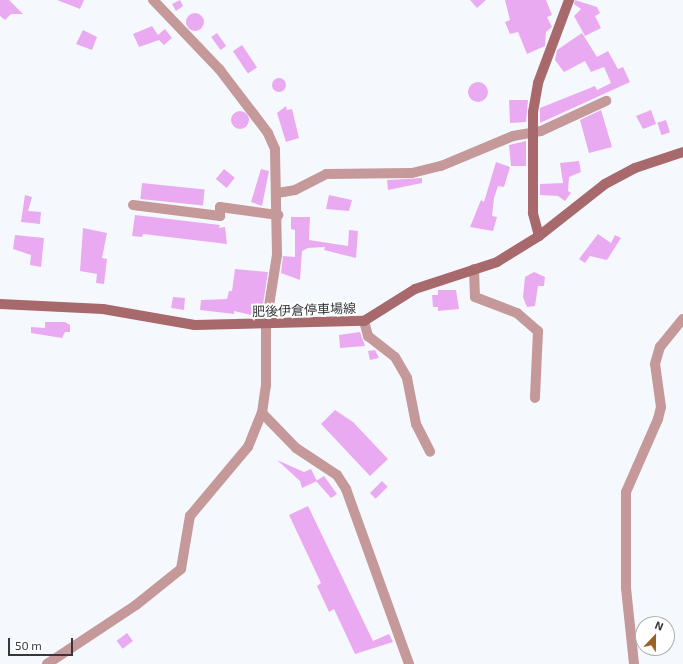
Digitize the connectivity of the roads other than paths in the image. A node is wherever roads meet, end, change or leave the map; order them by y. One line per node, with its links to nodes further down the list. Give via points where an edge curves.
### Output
1 (153, 0): 6 (street, via 220,70 268,133 275,149)
2 (569, 0): 4 (main road, via 538,83)
3 (606, 101): 4 (street)
4 (534, 134): 6 (street, via 513,136 441,166 412,173 326,174 295,190); 9 (main road, via 533,213)
5 (681, 154): 9 (main road, 肥後伊倉停車場線, via 635,168 605,184)
6 (277, 193): 8 (street)
7 (133, 206): 8 (street, via 220,216 220,207)
8 (278, 215): 14 (street, via 277,255)
9 (539, 236): 10 (main road, 肥後伊倉停車場線, via 498,262)
10 (474, 269): 13 (main road, 肥後伊倉停車場線, via 415,289); 15 (street, via 475,297 517,313 538,331)
11 (0, 304): 14 (main road, 肥後伊倉停車場線, via 103,309 195,325)
12 (683, 319): 20 (street, via 660,347 655,364 661,407 626,492 626,588)
13 (364, 321): 14 (main road, 肥後伊倉停車場線); 17 (street, via 368,336 395,357 407,378 416,424)
14 (266, 325): 16 (street, via 266,386)
15 (535, 398)
16 (262, 413): 18 (street, via 248,447 190,516 182,569 130,610); 19 (street, via 275,431 337,475 346,488)
17 (430, 452)
18 (47, 664)
19 (409, 664)
20 (634, 664)

